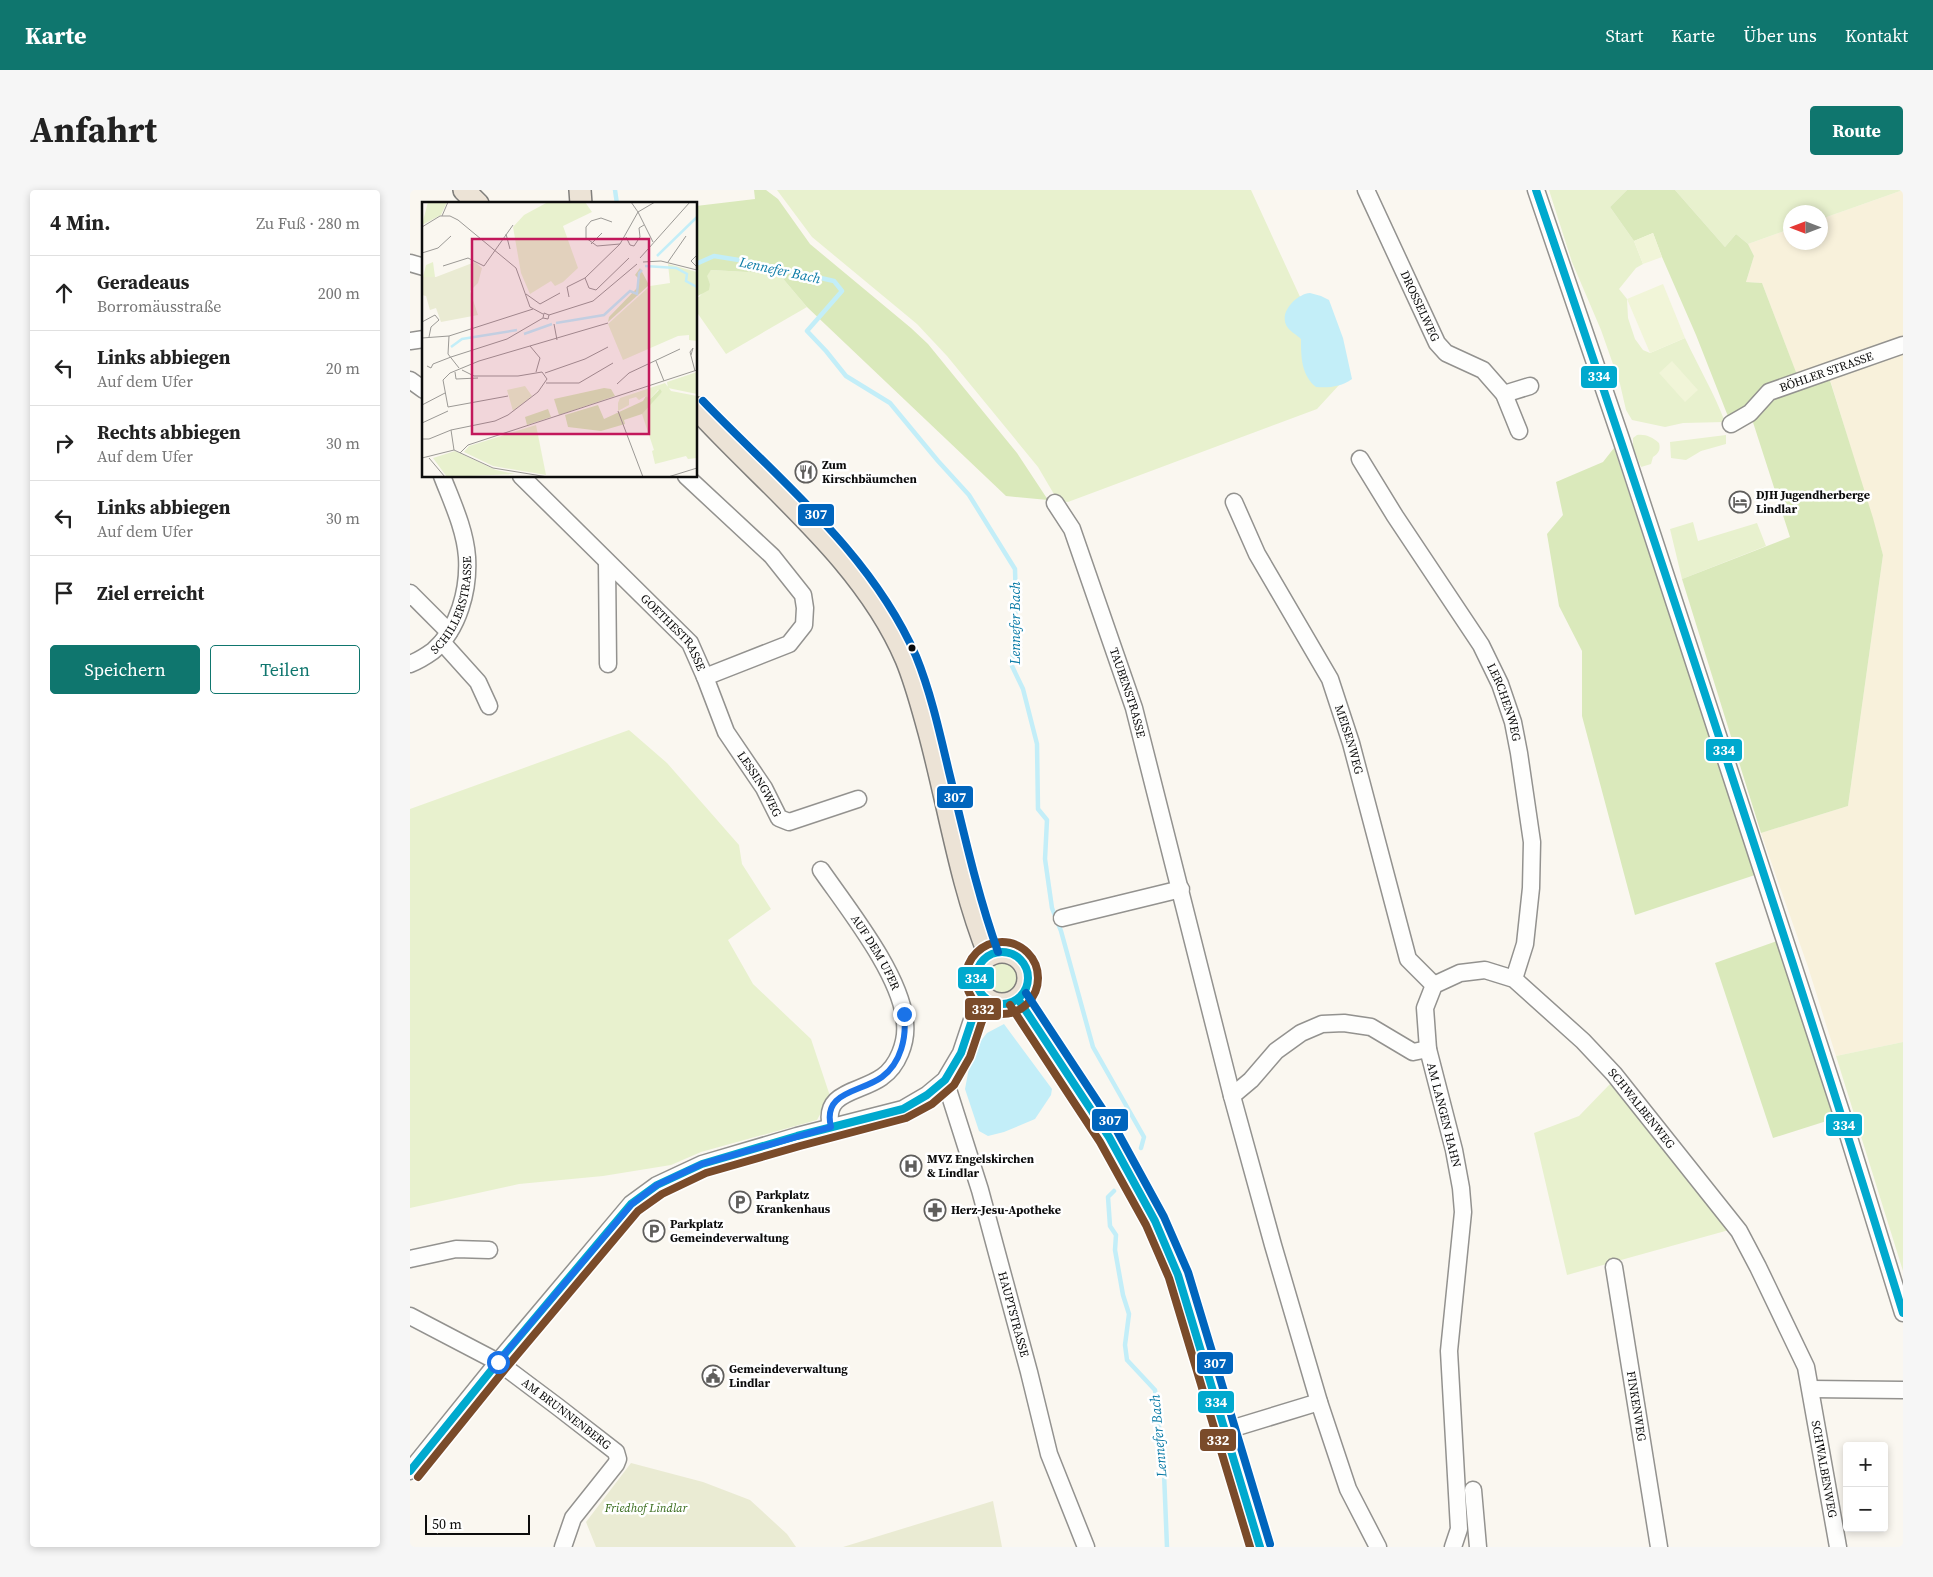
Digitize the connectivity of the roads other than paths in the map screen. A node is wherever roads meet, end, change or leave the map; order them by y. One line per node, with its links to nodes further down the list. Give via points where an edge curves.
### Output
1 (464, 190): 4 (main road)
2 (1366, 190): 9 (street, DROSSELWEG, via 1437,343 1446,353 1483,370)
3 (1536, 190): 42 (street, via 1621,439 1839,1106)
4 (476, 202)
5 (1903, 345): 11 (street, BÖHLER STRASSE, via 1769,392 1750,413)
6 (410, 380): 8 (street)
7 (1530, 386): 9 (street)
8 (422, 389)
9 (1504, 394): 12 (street, DROSSELWEG)
10 (698, 410): 30 (main road, via 846,563 882,614 906,659 919,693 965,885)
11 (1731, 424)
12 (1519, 430)
13 (1360, 460): 31 (street, LERCHENWEG, via 1481,645 1500,684 1513,722 1532,842 1525,944)
14 (443, 478): 21 (street, SCHILLERSTRASSE, via 460,520 467,557 461,609)
15 (524, 478): 19 (street, GOETHESTRASSE)
16 (688, 478): 24 (street, GOETHESTRASSE, via 772,556 803,595 805,608 804,625 789,644)
17 (1234, 502): 32 (street, MEISENWEG, via 1257,554 1330,679 1351,743 1408,959)
18 (1055, 503): 28 (street, TAUBENSTRASSE, via 1072,529 1134,708)
19 (607, 562): 23 (street); 24 (street, GOETHESTRASSE, via 690,643)
20 (410, 593): 21 (street)
21 (445, 637): 22 (street, SCHILLERSTRASSE, via 432,651); 25 (street, via 478,682)
22 (410, 664)
23 (608, 664)
24 (705, 677): 26 (street, LESSINGWEG, via 726,732 764,788 779,818 790,822)
25 (489, 706)
26 (858, 799)
27 (821, 870): 38 (street, AUF DEM UFER, via 887,968 906,1024 902,1047 890,1069 882,1077 830,1106)
28 (1181, 888): 29 (street); 37 (street, TAUBENSTRASSE)
29 (1062, 918)
30 (989, 955): 33 (main road, via 981,961 976,976 978,990); 34 (main road, via 1012,954 1024,964 1027,986)
31 (1514, 979): 32 (street, SCHWALBENWEG, via 1485,970 1460,973); 45 (street, SCHWALBENWEG, via 1583,1041 1614,1074 1739,1231 1806,1367)
32 (1434, 985): 35 (street, via 1425,1008)
33 (984, 999): 34 (main road, via 1001,1005); 36 (street)
34 (1018, 999): 48 (main road, via 1109,1137 1155,1221 1178,1275)
35 (1428, 1049): 37 (street, AM LANGEN HAHN, via 1413,1052 1371,1027 1322,1024 1301,1033 1276,1051); 55 (street, AM LANGEN HAHN, via 1454,1150 1463,1212 1448,1351 1459,1529)
36 (945, 1080): 38 (street, via 927,1096 903,1109); 52 (street, HAUPTSTRASSE, via 980,1190 1049,1454)
37 (1232, 1096): 47 (street)
38 (831, 1127): 44 (street, via 702,1164 657,1185 632,1204)
39 (489, 1250): 40 (street, via 456,1249)
40 (410, 1259)
41 (1614, 1267): 57 (street, FINKENWEG)
42 (1903, 1313)
43 (410, 1316): 44 (street)
44 (498, 1362): 49 (street); 51 (street, AM BRUNNENBERG, via 616,1452 616,1464 573,1518)
45 (1811, 1389): 46 (street); 58 (street, SCHWALBENWEG)
46 (1903, 1390)
47 (1319, 1402): 48 (street); 54 (street, via 1348,1489)
48 (1224, 1431): 53 (main road)
49 (410, 1471)
50 (1473, 1490): 56 (street)
51 (563, 1547)
52 (1086, 1547)
53 (1260, 1547)
54 (1378, 1547)
55 (1453, 1547)
56 (1478, 1547)
57 (1659, 1547)
58 (1838, 1547)

